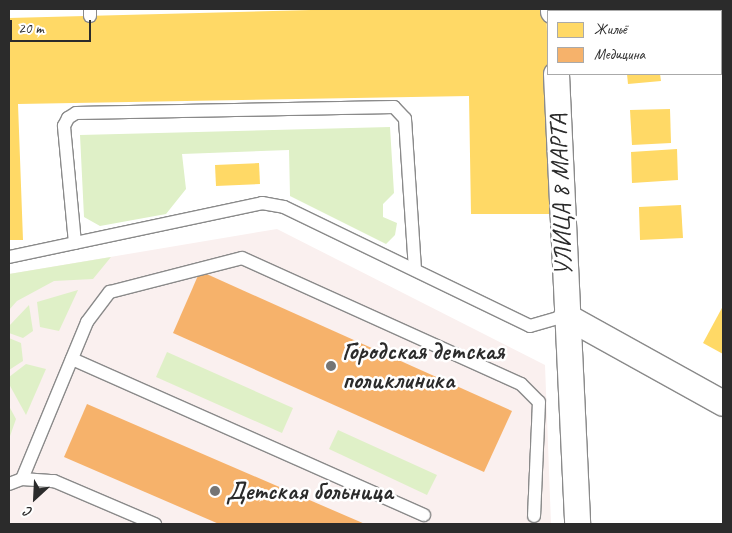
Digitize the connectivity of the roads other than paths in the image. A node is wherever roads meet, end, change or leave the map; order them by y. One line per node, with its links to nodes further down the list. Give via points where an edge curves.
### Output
1 (556, 75): 5 (street, УЛИЦА 8 МАРТА)
2 (75, 243): 3 (lane); 4 (lane, via 262,203 284,207); 4 (lane, via 64,126 76,113 91,108 368,102 394,106 405,119)
3 (9, 257)
4 (415, 270): 5 (lane, via 530,326)
5 (566, 316): 7 (street); 13 (street, УЛИЦА 8 МАРТА)
6 (72, 359): 8 (lane); 10 (lane); 11 (lane, via 87,322 110,292 242,258 521,384 539,402)
7 (723, 403)
8 (22, 480): 9 (lane); 12 (lane, via 54,481)
9 (9, 484)
10 (424, 515)
11 (534, 516)
12 (155, 524)
13 (577, 524)

